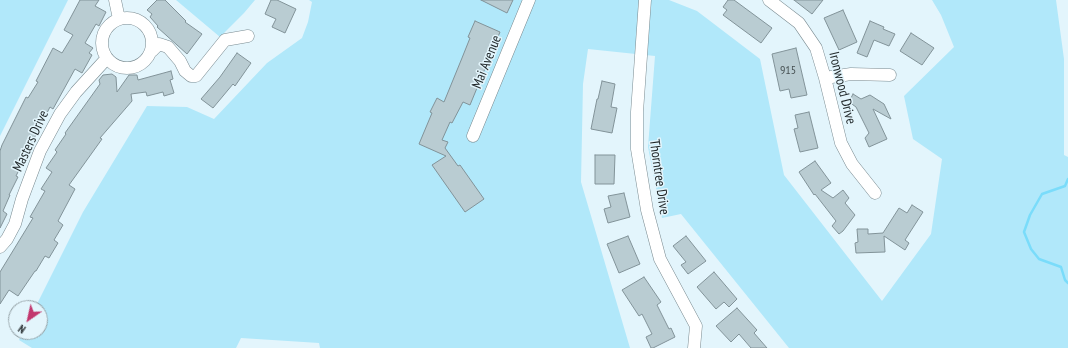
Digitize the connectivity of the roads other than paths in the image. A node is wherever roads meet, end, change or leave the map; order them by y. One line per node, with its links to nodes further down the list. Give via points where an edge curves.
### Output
1 (115, 0): 5 (street)
2 (529, 0): 11 (street, Mai Avenue)
3 (645, 0): 14 (street, Thorntree Drive, via 637,149 647,210 660,259 696,326)
4 (769, 0): 10 (street, Ironwood Drive, via 799,23 816,48)
5 (119, 19): 7 (street, via 135,18 148,27 152,35); 8 (street, via 106,28 103,35 103,51)
6 (248, 36): 7 (street, via 225,40 196,76 191,76 185,71 168,47 159,44)
7 (152, 51): 8 (street, via 143,63 136,67 116,65)
8 (107, 58): 13 (street, Masters Drive, via 60,114 40,151 15,224)
9 (890, 75): 10 (street, via 851,74)
10 (825, 78): 12 (street, Ironwood Drive, via 841,144 852,164)
11 (473, 136)
12 (876, 193)
13 (0, 247)
14 (694, 348)

